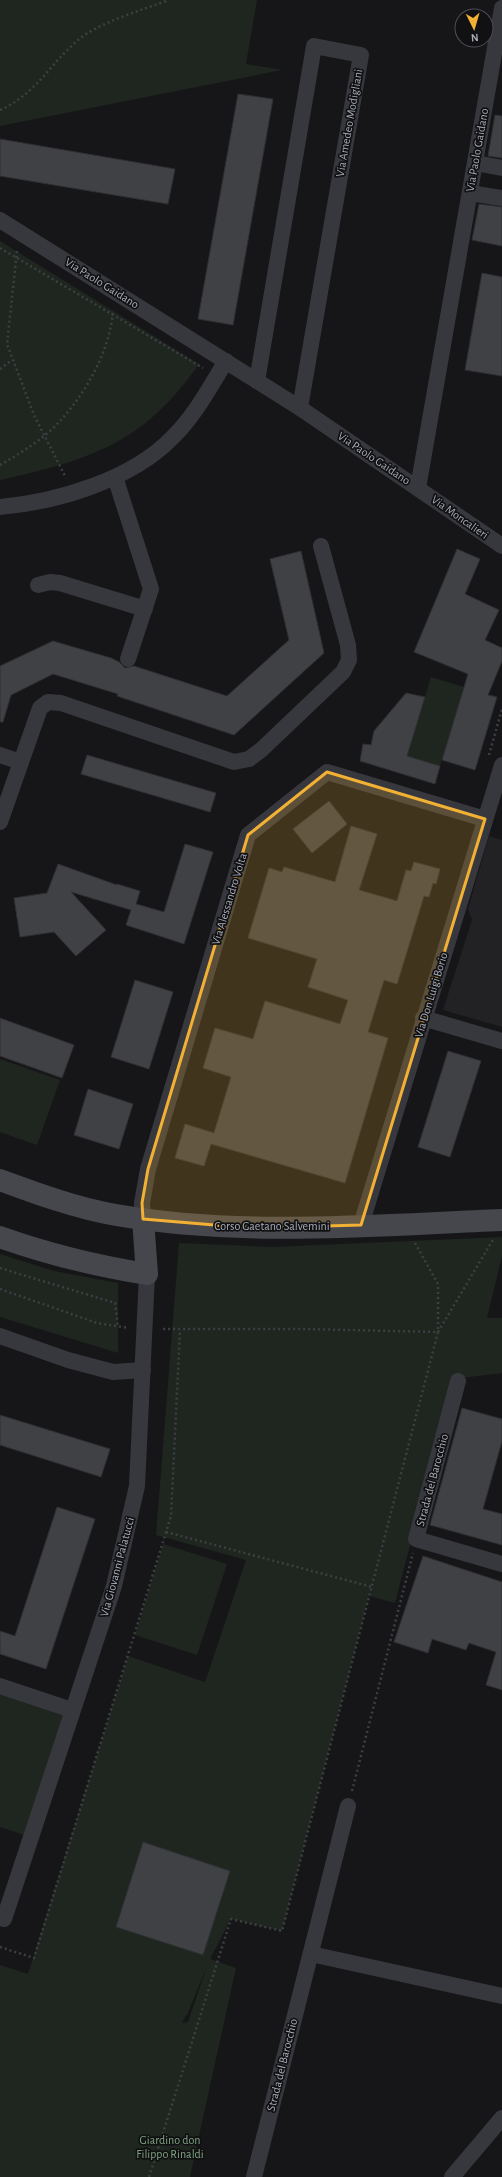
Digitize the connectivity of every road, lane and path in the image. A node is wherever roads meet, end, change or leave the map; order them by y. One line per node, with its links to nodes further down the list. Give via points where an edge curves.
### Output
1 (169, 0): 3 (path, via 89,31 76,41 40,82 12,105)
2 (502, 8): 4 (street, Via Paolo Gaidano)
3 (0, 110)
4 (475, 163): 5 (street); 6 (street, Via Paolo Gaidano)
5 (502, 168)
6 (470, 193): 7 (street); 19 (street, Via Paolo Gaidano)
7 (502, 198)
8 (0, 220): 12 (street, Via Paolo Gaidano)
9 (16, 251): 11 (path, via 7,344)
10 (113, 311): 16 (path, via 108,338 84,390 60,420)
11 (12, 360): 13 (path); 16 (path)
12 (226, 361): 14 (street, Via Paolo Gaidano); 18 (street, via 187,422 173,438 152,457)
13 (0, 369)
14 (257, 381): 15 (street, Via Paolo Gaidano); 15 (street, Via Amedeo Modigliani, via 314,46 361,55)
15 (300, 408): 19 (street, Via Paolo Gaidano)
16 (44, 434): 17 (path); 20 (path)
17 (0, 466)
18 (115, 478): 20 (street); 25 (street, via 151,589)
19 (418, 488): 23 (street, Via Moncalieri)
20 (73, 493): 21 (street)
21 (3, 508)
22 (321, 546): 28 (street, via 348,645 349,660 343,672 249,759 234,762 61,703 48,702 40,708)
23 (502, 546)
24 (38, 585): 25 (street, via 60,583)
25 (146, 609): 26 (street)
26 (128, 659)
27 (0, 755): 28 (street)
28 (21, 762): 31 (street)
29 (502, 765): 30 (street, Via Don Luigi Borio)
30 (485, 819): 32 (street, Via Don Luigi Borio); 35 (street, Via Alessandro Volta, via 327,772 248,835 148,1169 142,1203)
31 (0, 822)
32 (423, 1018): 33 (street); 37 (street, Via Don Luigi Borio)
33 (502, 1041)
34 (0, 1180): 35 (street, Corso Gaetano Salvemini, via 80,1206)
35 (143, 1219): 37 (street, Corso Gaetano Salvemini, via 250,1228); 41 (street, Via Giovanni Palatucci)
36 (404, 1224): 37 (street, Corso Gaetano Salvemini); 38 (street, Corso Gaetano Salvemini); 46 (path, via 438,1284)
37 (361, 1225)
38 (500, 1226): 46 (path)
39 (0, 1236): 41 (street, via 109,1268)
40 (0, 1268): 43 (path, via 115,1303)
41 (147, 1274): 44 (street, Via Giovanni Palatucci)
42 (0, 1289): 43 (path, via 97,1323)
43 (118, 1327): 44 (path)
44 (145, 1328): 45 (path); 48 (street, Via Giovanni Palatucci)
45 (180, 1330): 46 (path); 50 (path, via 171,1516)
46 (438, 1332): 53 (path)
47 (0, 1336): 48 (street, via 68,1360 113,1372)
48 (143, 1370): 55 (street, Via Giovanni Palatucci, via 137,1486 114,1586)
49 (458, 1381): 51 (street, Strada del Barocchio)
50 (166, 1532): 53 (path); 58 (path, via 34,1958)
51 (416, 1539): 52 (street, Strada del Barocchio); 56 (path)
52 (502, 1564)
53 (372, 1587): 62 (path, via 282,1931 231,1919)
54 (0, 1686): 55 (street)
55 (72, 1710): 57 (street, Via Giovanni Palatucci, via 4,1919)
56 (348, 1806): 59 (street, Strada del Barocchio)
57 (0, 1918)
58 (0, 1947)
59 (311, 1954): 60 (street); 63 (street, Strada del Barocchio)
60 (502, 1996)
61 (502, 2118): 64 (street)
62 (149, 2177)
63 (254, 2177)
64 (452, 2177)

